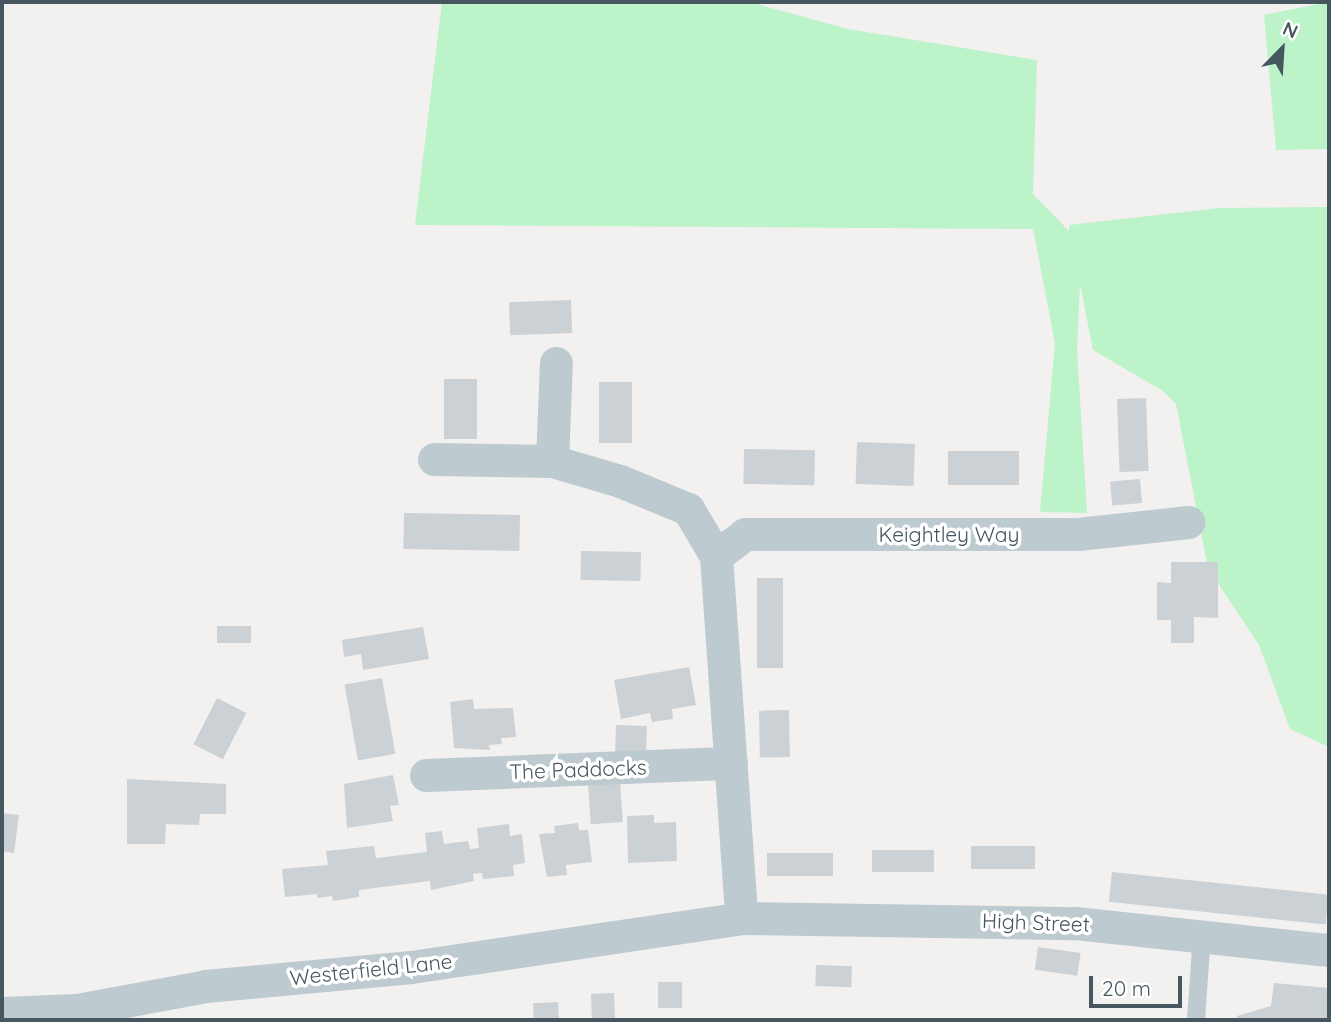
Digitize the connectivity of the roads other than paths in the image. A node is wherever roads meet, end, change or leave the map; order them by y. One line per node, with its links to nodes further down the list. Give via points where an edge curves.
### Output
1 (556, 363): 3 (street)
2 (434, 459): 3 (street)
3 (552, 461): 5 (street, via 620,481 688,509)
4 (1188, 522): 5 (street, Keightley Way, via 1078,534 745,534)
5 (716, 556): 6 (street)
6 (731, 763): 7 (street, The Paddocks); 8 (street)
7 (426, 775)
8 (741, 918): 9 (street, High Street, via 1075,923); 11 (street, Westerfield Lane, via 411,967 206,986 77,1010)
9 (1202, 934): 10 (street, High Street); 12 (lane)
10 (1329, 950)
11 (2, 1013)
12 (1196, 1020)

